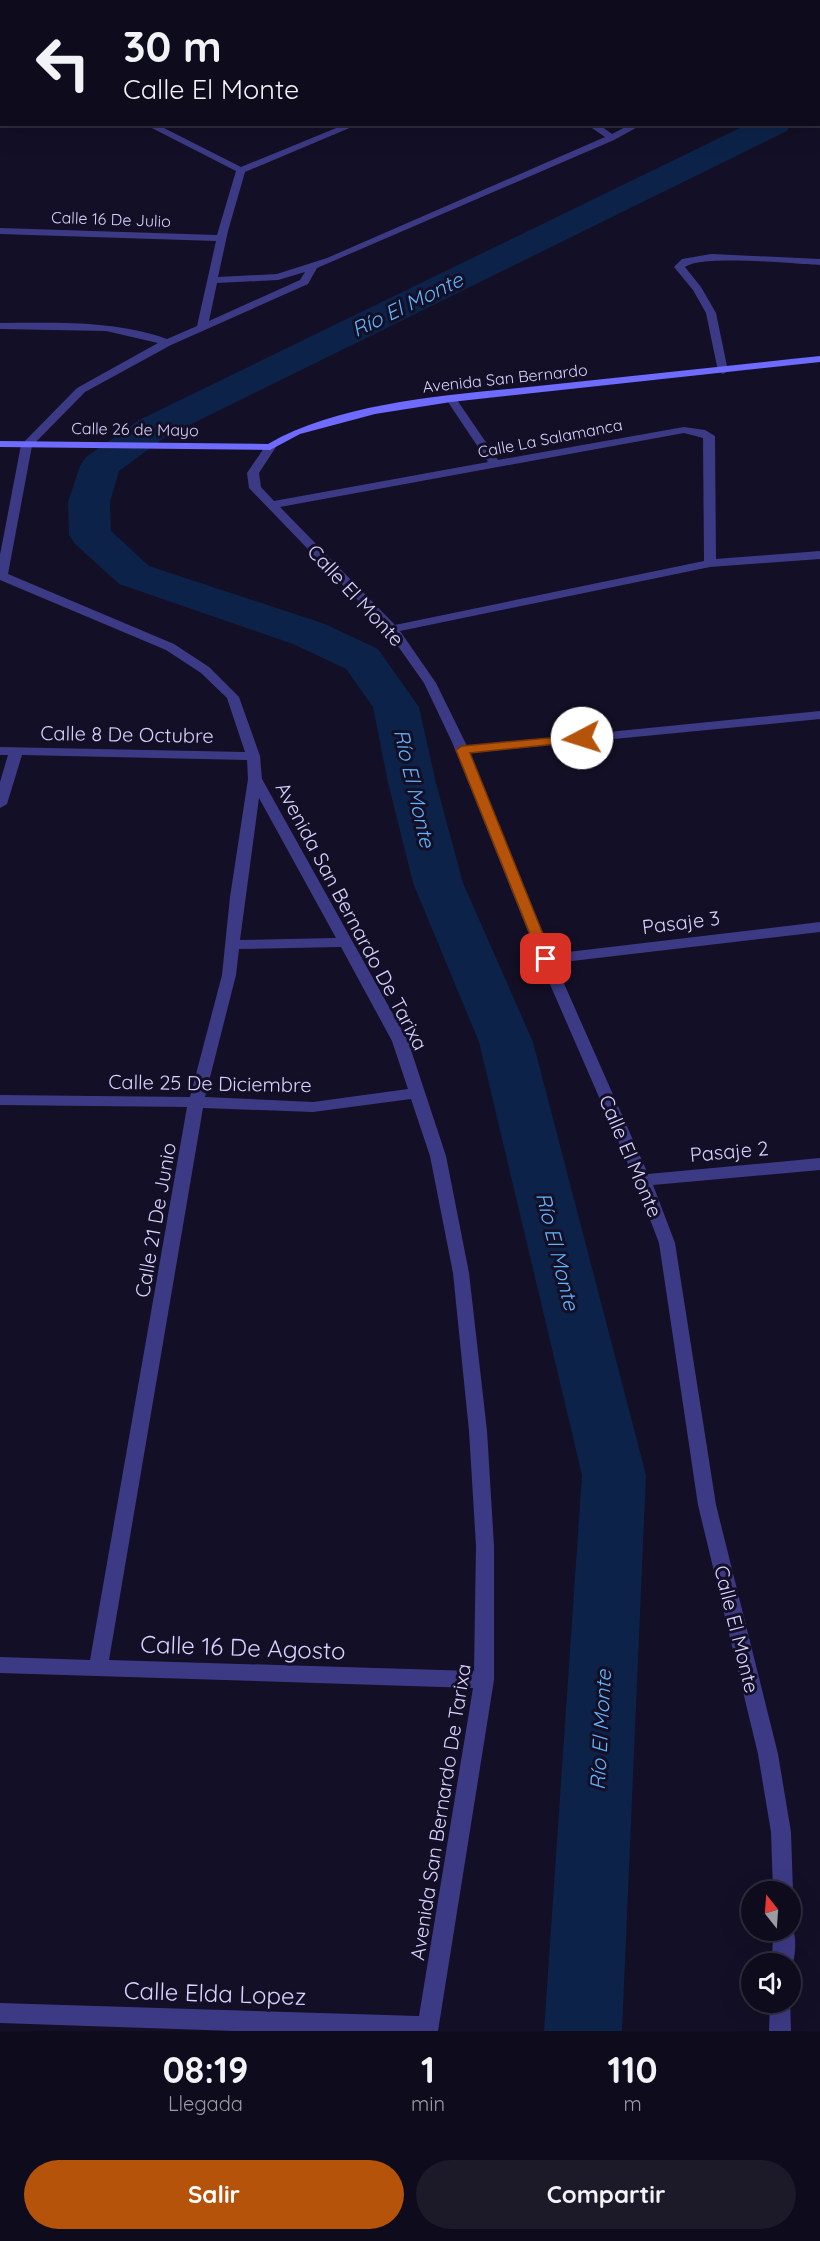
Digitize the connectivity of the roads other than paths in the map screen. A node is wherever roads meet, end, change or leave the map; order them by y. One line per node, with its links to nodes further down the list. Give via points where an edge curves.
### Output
1 (152, 126): 6 (street)
2 (350, 126): 6 (street)
3 (594, 126): 5 (street)
4 (635, 126): 5 (street)
5 (611, 138): 10 (street)
6 (241, 170): 8 (street)
7 (0, 231): 8 (street, Calle 16 De Julio)
8 (221, 238): 11 (street)
9 (820, 262): 16 (street, via 711,257 687,261 679,267 711,313)
10 (313, 266): 11 (street, via 278,277); 13 (street, via 304,282)
11 (213, 280): 13 (street)
12 (0, 326): 14 (street, via 123,329)
13 (202, 328): 14 (street)
14 (166, 343): 19 (street, via 81,390)
15 (820, 359): 16 (street, Avenida San Bernardo)
16 (723, 371): 17 (street, Avenida San Bernardo)
17 (451, 399): 20 (street, Avenida San Bernardo, via 335,420 296,432); 21 (street)
18 (0, 444): 19 (street, Calle 26 de Mayo)
19 (27, 445): 20 (street, Calle 26 de Mayo); 25 (street, Avenida San Bernardo De Tarixa)
20 (270, 447): 22 (street, Avenida San Bernardo, via 253,473 255,488)
21 (496, 465): 22 (street, Calle La Salamanca); 24 (street, Calle La Salamanca, via 684,430 701,432 709,436)
22 (271, 505): 26 (street, Calle El Monte)
23 (820, 555): 24 (street)
24 (710, 563): 26 (street)
25 (1, 576): 31 (street, Avenida San Bernardo De Tarixa, via 171,647 205,670 233,697)
26 (392, 629): 28 (street, Calle El Monte, via 430,683)
27 (820, 715): 28 (street)
28 (462, 750): 37 (street, Calle El Monte)
29 (0, 751): 30 (street, Calle 8 De Octubre)
30 (16, 752): 31 (street, Calle 8 De Octubre); 33 (street)
31 (253, 756): 32 (street, Avenida San Bernardo De Tarixa)
32 (255, 779): 35 (street, Avenida San Bernardo De Tarixa); 36 (street, Calle 21 De Junio)
33 (0, 804)
34 (820, 927): 37 (street, Pasaje 3)
35 (346, 942): 36 (street); 38 (street, Avenida San Bernardo De Tarixa, via 400,1041)
36 (232, 945): 40 (street, Calle 21 De Junio)
37 (546, 959): 42 (street, Calle El Monte)
38 (419, 1093): 40 (street, Calle 25 De Diciembre, via 313,1107); 45 (street, Avenida San Bernardo De Tarixa, via 438,1156 461,1273 478,1431 484,1534)
39 (0, 1100): 40 (street, Calle 25 De Diciembre)
40 (196, 1102): 44 (street, Calle 21 De Junio)
41 (820, 1164): 42 (street, Pasaje 2)
42 (643, 1180): 46 (street, Calle El Monte, via 667,1243 707,1505 768,1754 781,1832)
43 (0, 1665): 44 (street, Calle 16 De Agosto)
44 (98, 1668): 45 (street, Calle 16 De Agosto)
45 (484, 1680): 49 (street, Avenida San Bernardo De Tarixa)
46 (783, 1881)
47 (0, 2013): 49 (street, Calle Elda Lopez)
48 (781, 2013): 50 (street)
49 (427, 2029)
50 (780, 2031)

